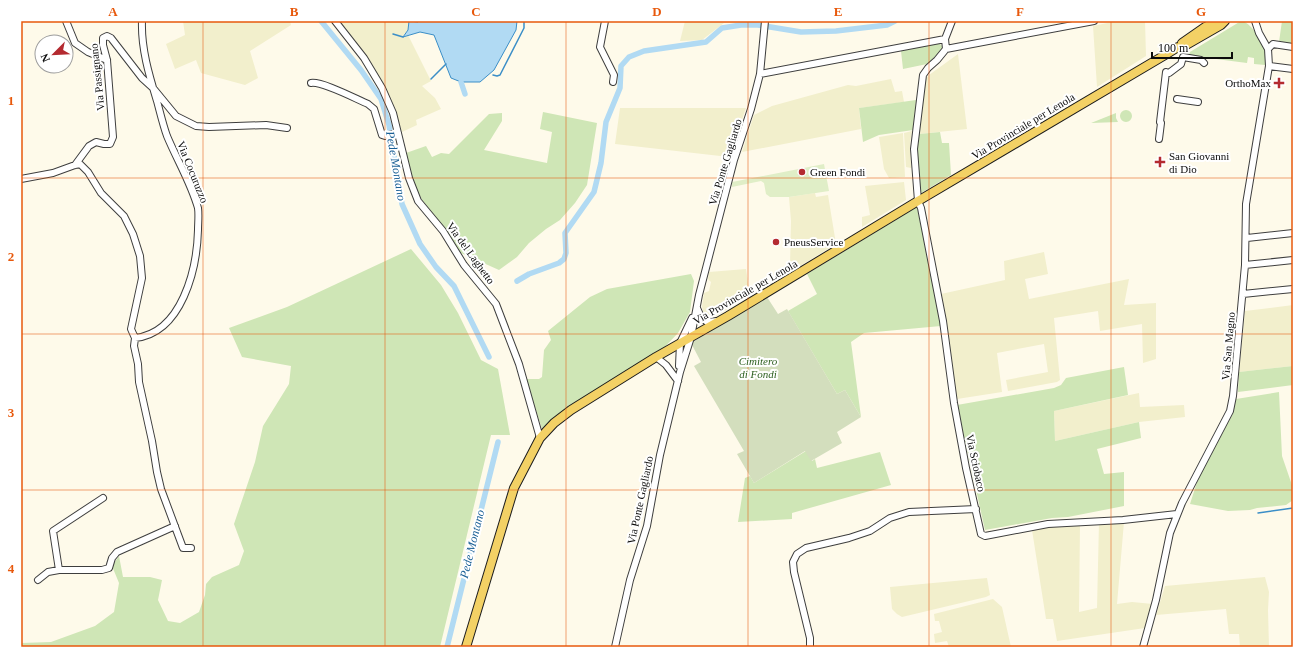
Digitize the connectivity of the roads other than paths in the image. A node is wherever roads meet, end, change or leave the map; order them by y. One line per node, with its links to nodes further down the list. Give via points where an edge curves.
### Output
1 (66, 21): 20 (street, via 75,43)
2 (142, 21): 28 (street, Via Cocuruzzo, via 143,43)
3 (334, 21): 33 (street, Via del Laghetto, via 364,58 382,88 393,112)
4 (605, 21): 26 (street, via 600,47 614,75)
5 (952, 21): 14 (street)
6 (1094, 21): 18 (street)
7 (1219, 21): 16 (main road, Via Provinciale per Lenola)
8 (1225, 21): 15 (main road, Via Provinciale per Lenola)
9 (1230, 21): 15 (street)
10 (1250, 21): 13 (street, Via San Magno)
11 (1255, 21): 13 (street, Via San Magno)
12 (765, 22): 25 (street, Via Ponte Gagliardo)
13 (1259, 33): 19 (street, Via San Magno)
14 (945, 39): 18 (street); 25 (street)
15 (1190, 44): 16 (main road, Via Provinciale per Lenola)
16 (1178, 47): 37 (main road, Via Provinciale per Lenola)
17 (1293, 47): 19 (street, via 1272,44)
18 (946, 49): 37 (street, Via Sciobaco, via 923,75 914,149)
19 (1268, 49): 22 (street, Via San Magno)
20 (107, 60): 28 (street, Via Passignano, via 102,38 107,36); 35 (street, Via Passignano, via 113,137 110,144 96,142 89,146)
21 (1204, 63): 24 (street, via 1201,60 1183,57 1180,64)
22 (1269, 66): 23 (street); 39 (street, Via San Magno, via 1248,188)
23 (1293, 69)
24 (1169, 73): 31 (street); 31 (street, via 1166,72)
25 (760, 74): 44 (street, Via Ponte Gagliardo, via 752,109 734,160)
26 (613, 82)
27 (311, 83): 33 (street, via 324,85 368,104 374,109 382,135)
28 (153, 88): 32 (street, via 176,116 196,126 266,125); 47 (street, Via Cocuruzzo, via 167,135 191,187 198,210 198,241 194,266 178,307 168,322 158,330)
29 (1177, 99): 30 (street)
30 (1198, 102)
31 (1161, 123): 34 (street)
32 (287, 128)
33 (397, 132): 51 (street, Via del Laghetto, via 408,178 418,201 496,304 519,364)
34 (1159, 139)
35 (75, 165): 36 (street, via 53,173); 47 (street, via 80,164 88,172 101,193 124,216 138,248 142,278 131,329)
36 (21, 179)
37 (918, 201): 45 (main road, Via Provinciale per Lenola); 53 (street, Via Sciobaco, via 943,321 954,402)
38 (1293, 233): 39 (street)
39 (1247, 238): 41 (street, Via San Magno)
40 (1293, 260): 41 (street)
41 (1245, 265): 43 (street, Via San Magno)
42 (1293, 289): 43 (street)
43 (1243, 294): 54 (street, Via San Magno, via 1230,412)
44 (697, 308): 45 (street, via 700,317 707,322); 46 (street, Via Ponte Gagliardo); 48 (street, Via Ponte Gagliardo)
45 (718, 321): 46 (main road, Via Provinciale per Lenola)
46 (691, 337): 48 (main road, Via Provinciale per Lenola); 50 (street, Via Ponte Gagliardo)
47 (135, 338): 55 (street, via 139,382 156,472)
48 (680, 343): 49 (main road, Via Provinciale per Lenola); 50 (street, Via Ponte Gagliardo)
49 (656, 357): 50 (street); 51 (main road, Via Provinciale per Lenola, via 570,410)
50 (678, 381): 60 (street, Via Ponte Gagliardo, via 660,455 647,526 630,580)
51 (540, 438): 59 (main road, Via Provinciale per Lenola, via 514,488)
52 (102, 498): 57 (street, via 53,531)
53 (976, 509): 54 (street, Via Sciobaco, via 982,534 985,536 1048,524); 61 (street, via 909,512 890,518 870,531 806,548 796,554 793,562 794,572)
54 (1177, 514): 62 (street, Via San Magno, via 1170,533)
55 (175, 526): 56 (street, via 183,548); 57 (street, via 117,552 109,568)
56 (191, 548)
57 (59, 570): 58 (street, via 48,572)
58 (38, 580)
59 (466, 647)
60 (615, 647)
61 (810, 647)
62 (1143, 647)

